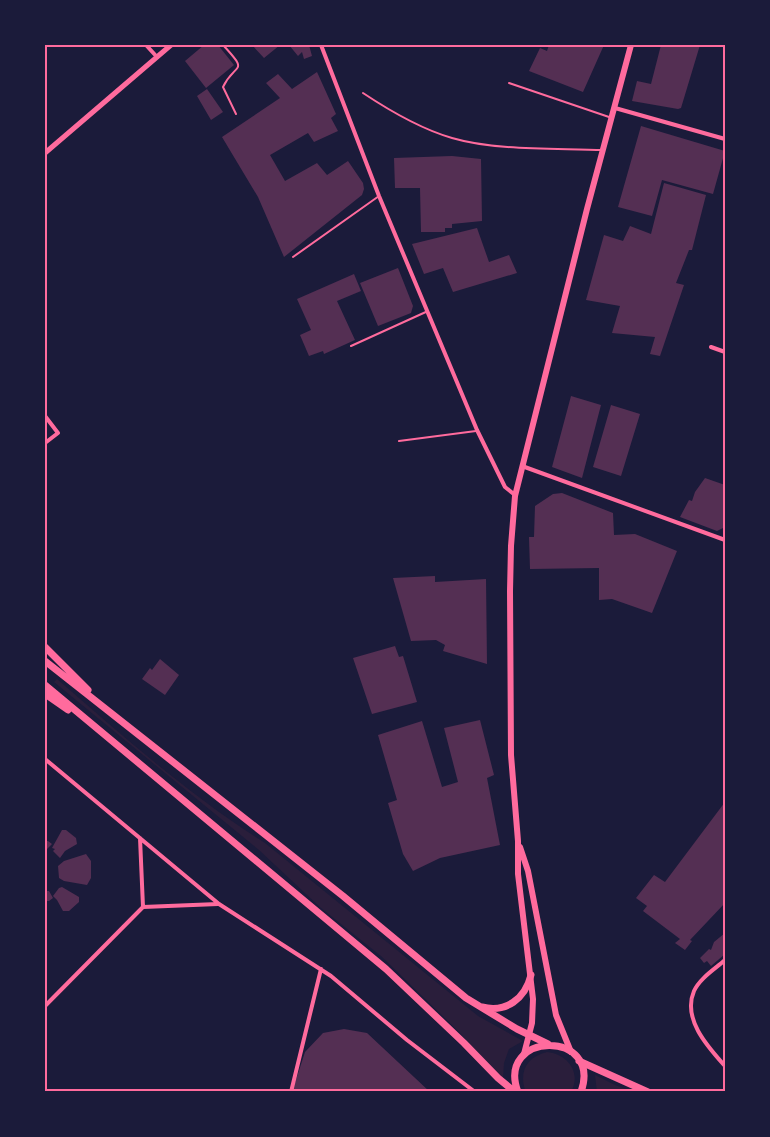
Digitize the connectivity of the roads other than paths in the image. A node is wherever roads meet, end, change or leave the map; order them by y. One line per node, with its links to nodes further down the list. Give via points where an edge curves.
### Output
1 (146, 45): 6 (street)
2 (171, 45): 6 (main road)
3 (224, 45): 10 (lane, via 238,64 223,87)
4 (321, 45): 15 (street)
5 (631, 45): 9 (main road)
6 (157, 57): 14 (main road)
7 (509, 83): 11 (lane)
8 (363, 93): 13 (lane, via 386,108 452,138 486,144)
9 (614, 108): 11 (main road); 12 (street)
10 (236, 114)
11 (612, 117): 13 (main road)
12 (725, 139)
13 (603, 150): 25 (main road)
14 (45, 153)
15 (379, 196): 16 (lane); 17 (street)
16 (293, 257)
17 (428, 311): 18 (lane); 22 (street)
18 (351, 346)
19 (711, 347): 20 (street)
20 (725, 352)
21 (45, 416): 24 (street, via 58,433)
22 (477, 430): 23 (lane); 26 (street, via 505,487)
23 (399, 441)
24 (45, 443)
25 (521, 466): 26 (main road); 27 (street)
26 (515, 496): 36 (main road, via 510,662 511,765)
27 (725, 540)
28 (45, 647): 32 (highway)
29 (45, 661): 32 (highway)
30 (45, 685): 33 (highway)
31 (45, 694): 33 (highway)
32 (109, 711): 43 (highway)
33 (95, 729): 52 (highway, via 386,969)
34 (45, 759): 35 (street)
35 (140, 838): 37 (street); 38 (street)
36 (518, 841): 41 (main road, via 518,874); 46 (main road, via 528,871 556,1015)
37 (219, 904): 38 (street); 40 (street)
38 (143, 907): 42 (street)
39 (725, 960): 49 (street, via 694,991 692,1005 702,1038)
40 (321, 969): 50 (street); 51 (street)
41 (531, 975): 43 (highway, via 525,992 513,1004 496,1009); 44 (main road)
42 (45, 1006)
43 (479, 1007): 44 (highway)
44 (530, 1035): 45 (highway); 47 (main road)
45 (548, 1044): 46 (highway); 47 (highway)
46 (571, 1052): 48 (highway)
47 (524, 1054): 52 (highway, via 515,1074)
48 (579, 1060): 53 (highway, via 584,1080); 54 (highway)
49 (725, 1066)
50 (291, 1092)
51 (475, 1092)
52 (516, 1092)
53 (581, 1092)
54 (648, 1092)

